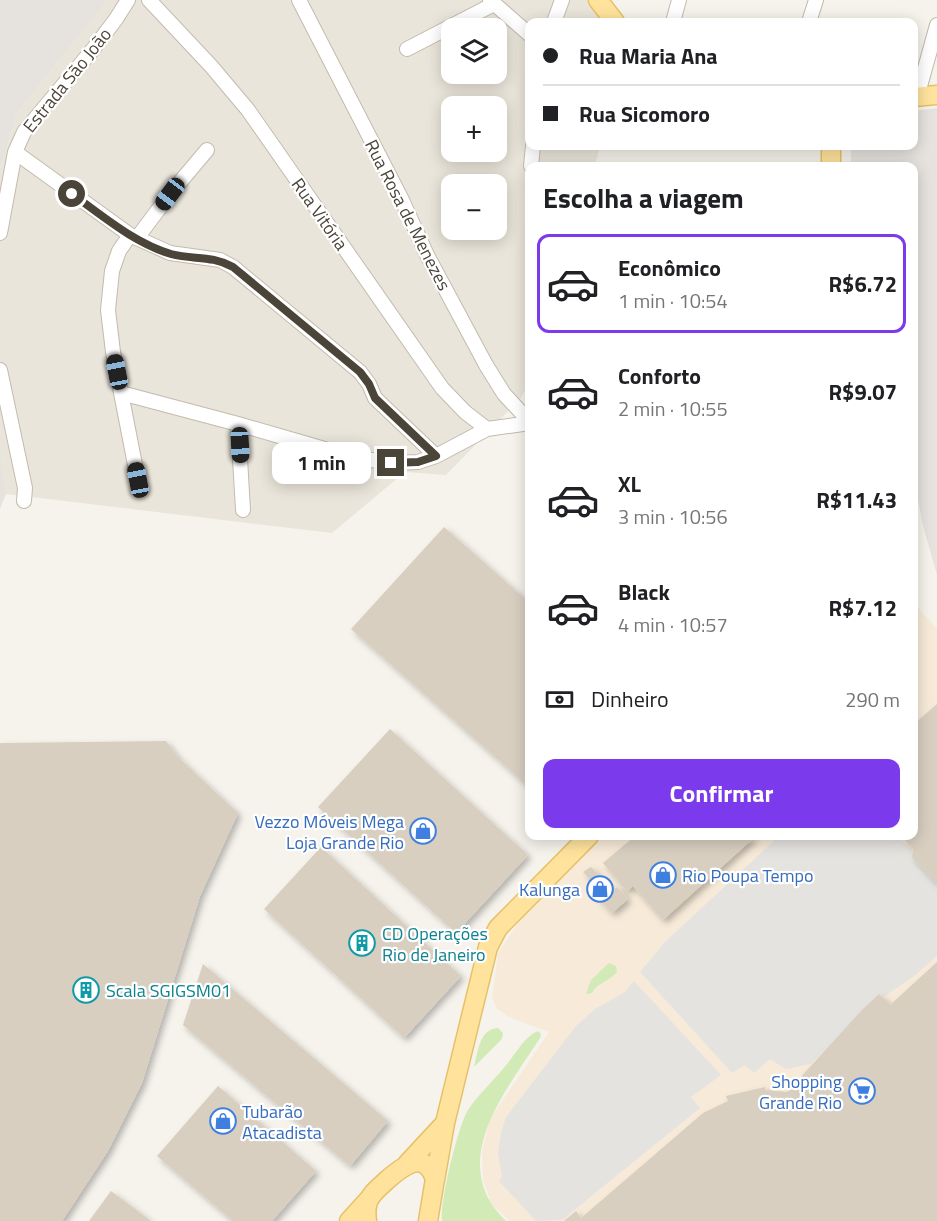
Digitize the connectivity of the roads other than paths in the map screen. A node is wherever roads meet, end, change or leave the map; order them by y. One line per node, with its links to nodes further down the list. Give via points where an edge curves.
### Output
1 (128, 0): 20 (street, Estrada São João, via 94,48 38,113)
2 (149, 0): 28 (street, Rua Vitória, via 248,110 442,388)
3 (299, 0): 25 (street, Rua Rosa de Menezes, via 486,365 504,394)
4 (562, 0): 9 (street)
5 (598, 0): 10 (main road)
6 (679, 0): 11 (street)
7 (816, 0): 12 (street)
8 (492, 2): 14 (street); 15 (street)
9 (555, 18)
10 (612, 18)
11 (674, 18)
12 (810, 18)
13 (937, 25): 16 (street)
14 (525, 31)
15 (407, 49)
16 (918, 87)
17 (937, 94): 18 (main road)
18 (918, 97)
19 (207, 150): 22 (street)
20 (15, 153): 21 (street, Estrada São João); 22 (street)
21 (0, 233)
22 (134, 237): 24 (street, via 119,251 109,289 108,310); 29 (street, via 170,253 220,260 233,267 360,372 375,398)
23 (0, 370): 31 (street, via 25,488)
24 (121, 393): 27 (street); 30 (street)
25 (525, 417)
26 (525, 423): 28 (street)
27 (238, 424): 29 (street, via 391,463 418,462); 32 (street)
28 (487, 429): 29 (street)
29 (436, 456)
30 (138, 480)
31 (24, 501)
32 (243, 510)
33 (585, 840): 34 (main road, via 490,940)
34 (445, 1123): 35 (main road); 36 (main road)
35 (407, 1164): 36 (main road, via 425,1165); 37 (main road)
36 (435, 1180): 40 (main road)
37 (374, 1193): 38 (main road); 39 (main road, via 367,1204)
38 (349, 1221)
39 (367, 1221)
40 (428, 1221)

